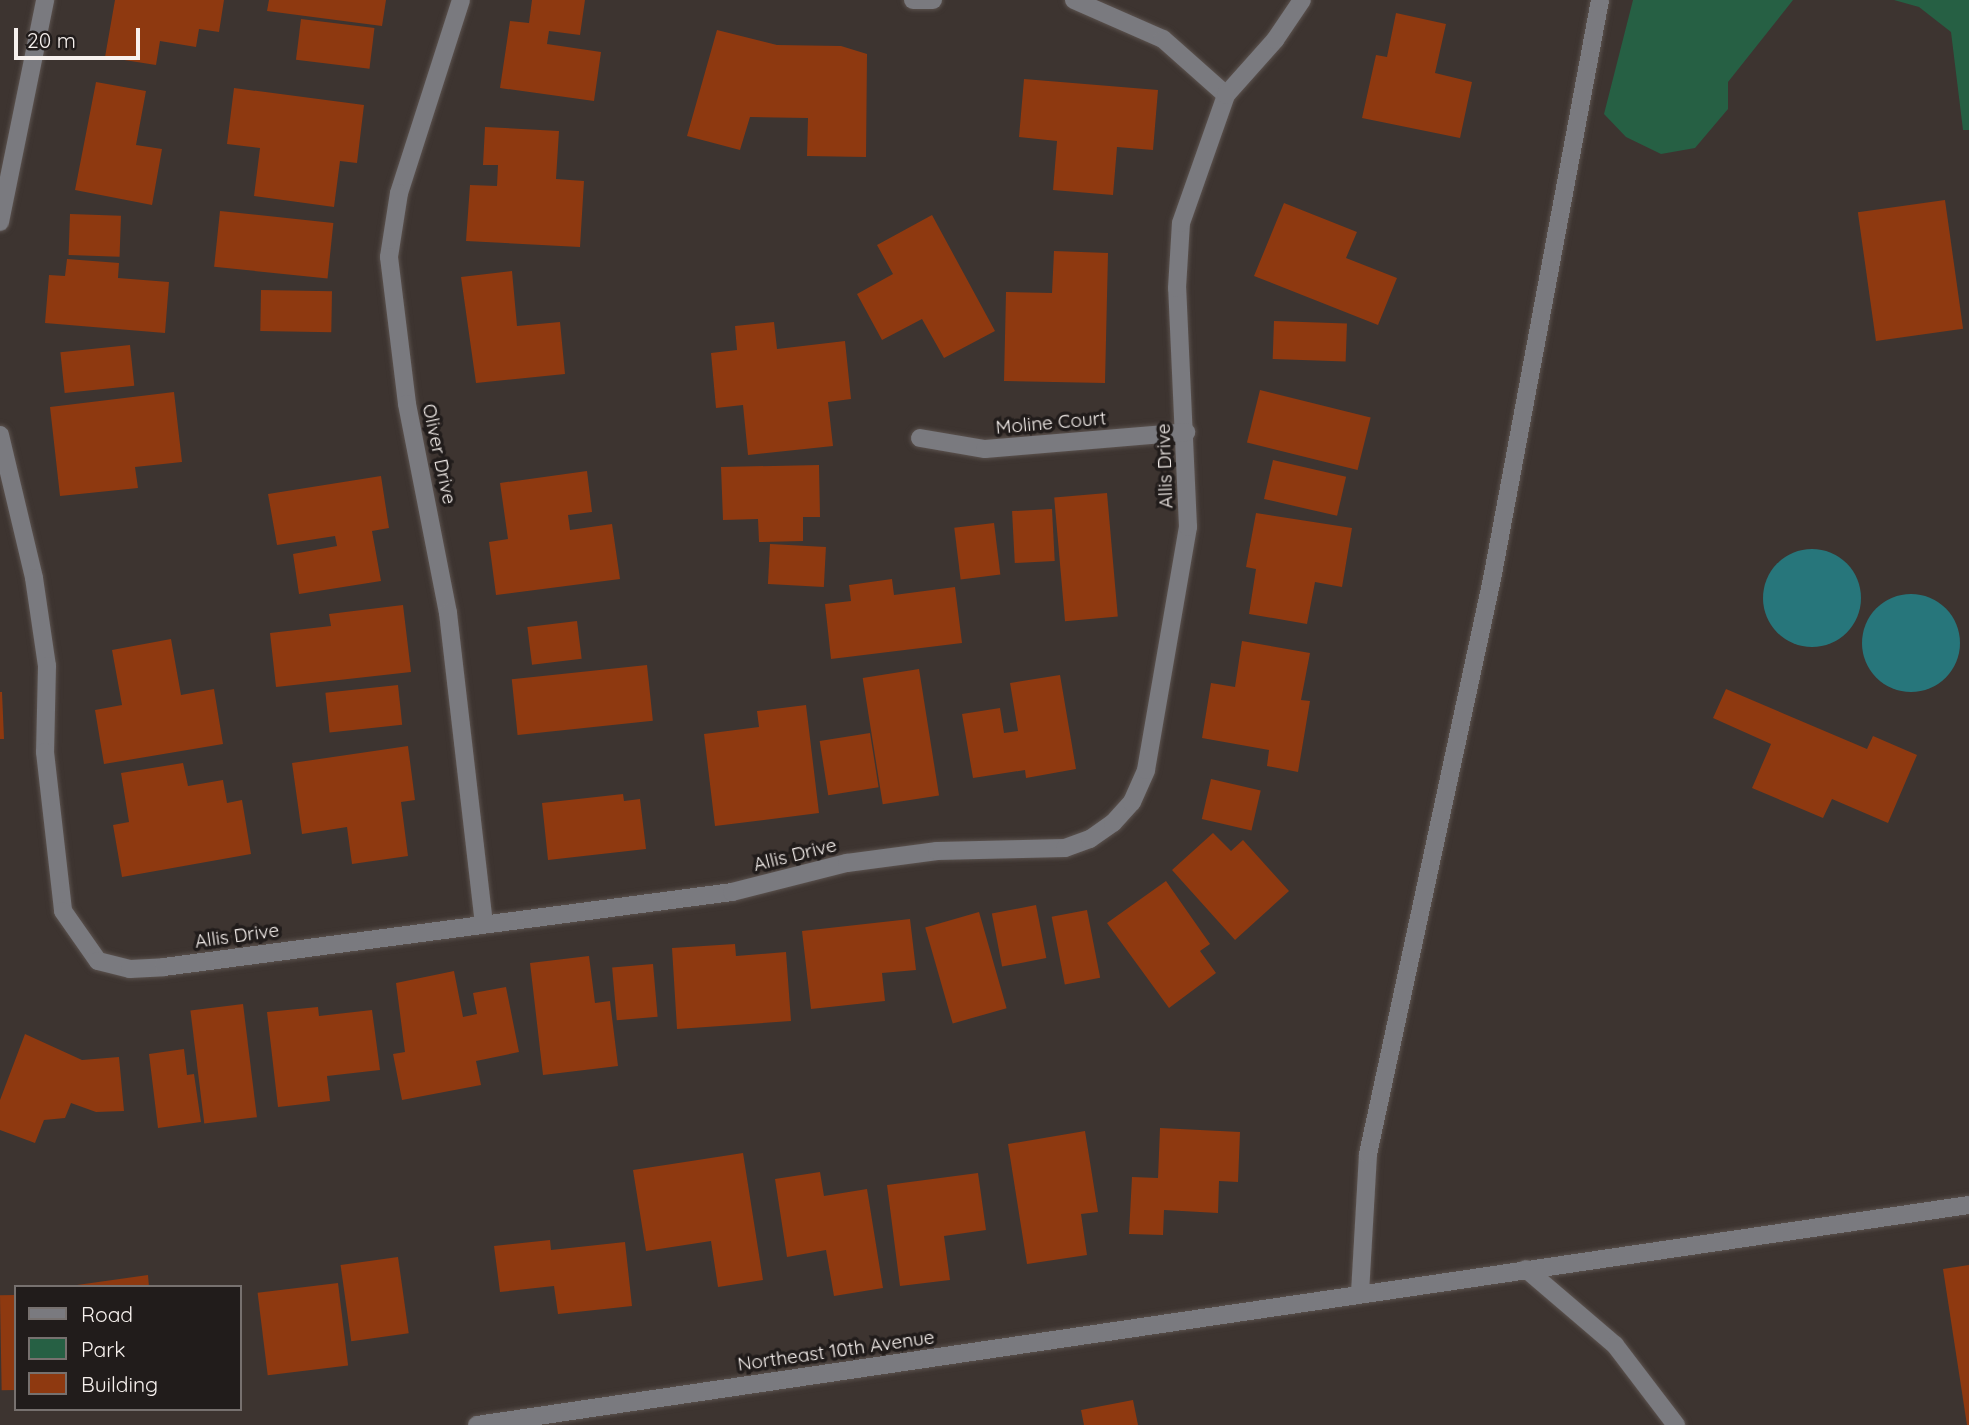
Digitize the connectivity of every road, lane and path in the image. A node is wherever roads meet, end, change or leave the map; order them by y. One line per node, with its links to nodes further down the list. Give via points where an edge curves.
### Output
1 (45, 0): 7 (street)
2 (461, 0): 11 (street, Oliver Drive, via 398,194 389,257 407,404 447,613)
3 (1074, 0): 6 (street, via 1163,39)
4 (1302, 0): 6 (street, via 1275,40)
5 (1600, 0): 14 (street, via 1492,579 1368,1154)
6 (1226, 95): 8 (street, Allis Drive, via 1181,223 1177,288)
7 (0, 222)
8 (1186, 432): 10 (street, Moline Court, via 985,449); 11 (street, Allis Drive, via 1188,527 1146,770 1132,802 1098,834 1065,848 937,851 848,863 732,892)
9 (0, 435): 11 (street, Allis Drive, via 34,578 47,666 45,752 64,911 98,961 130,969 163,967)
10 (920, 438)
11 (484, 924)
12 (1969, 1205): 13 (street, Northeast 10th Avenue)
13 (1526, 1269): 14 (street, Northeast 10th Avenue); 16 (street, via 1615,1345)
14 (1360, 1293): 15 (street, Northeast 10th Avenue)
15 (477, 1425)
16 (1676, 1425)

